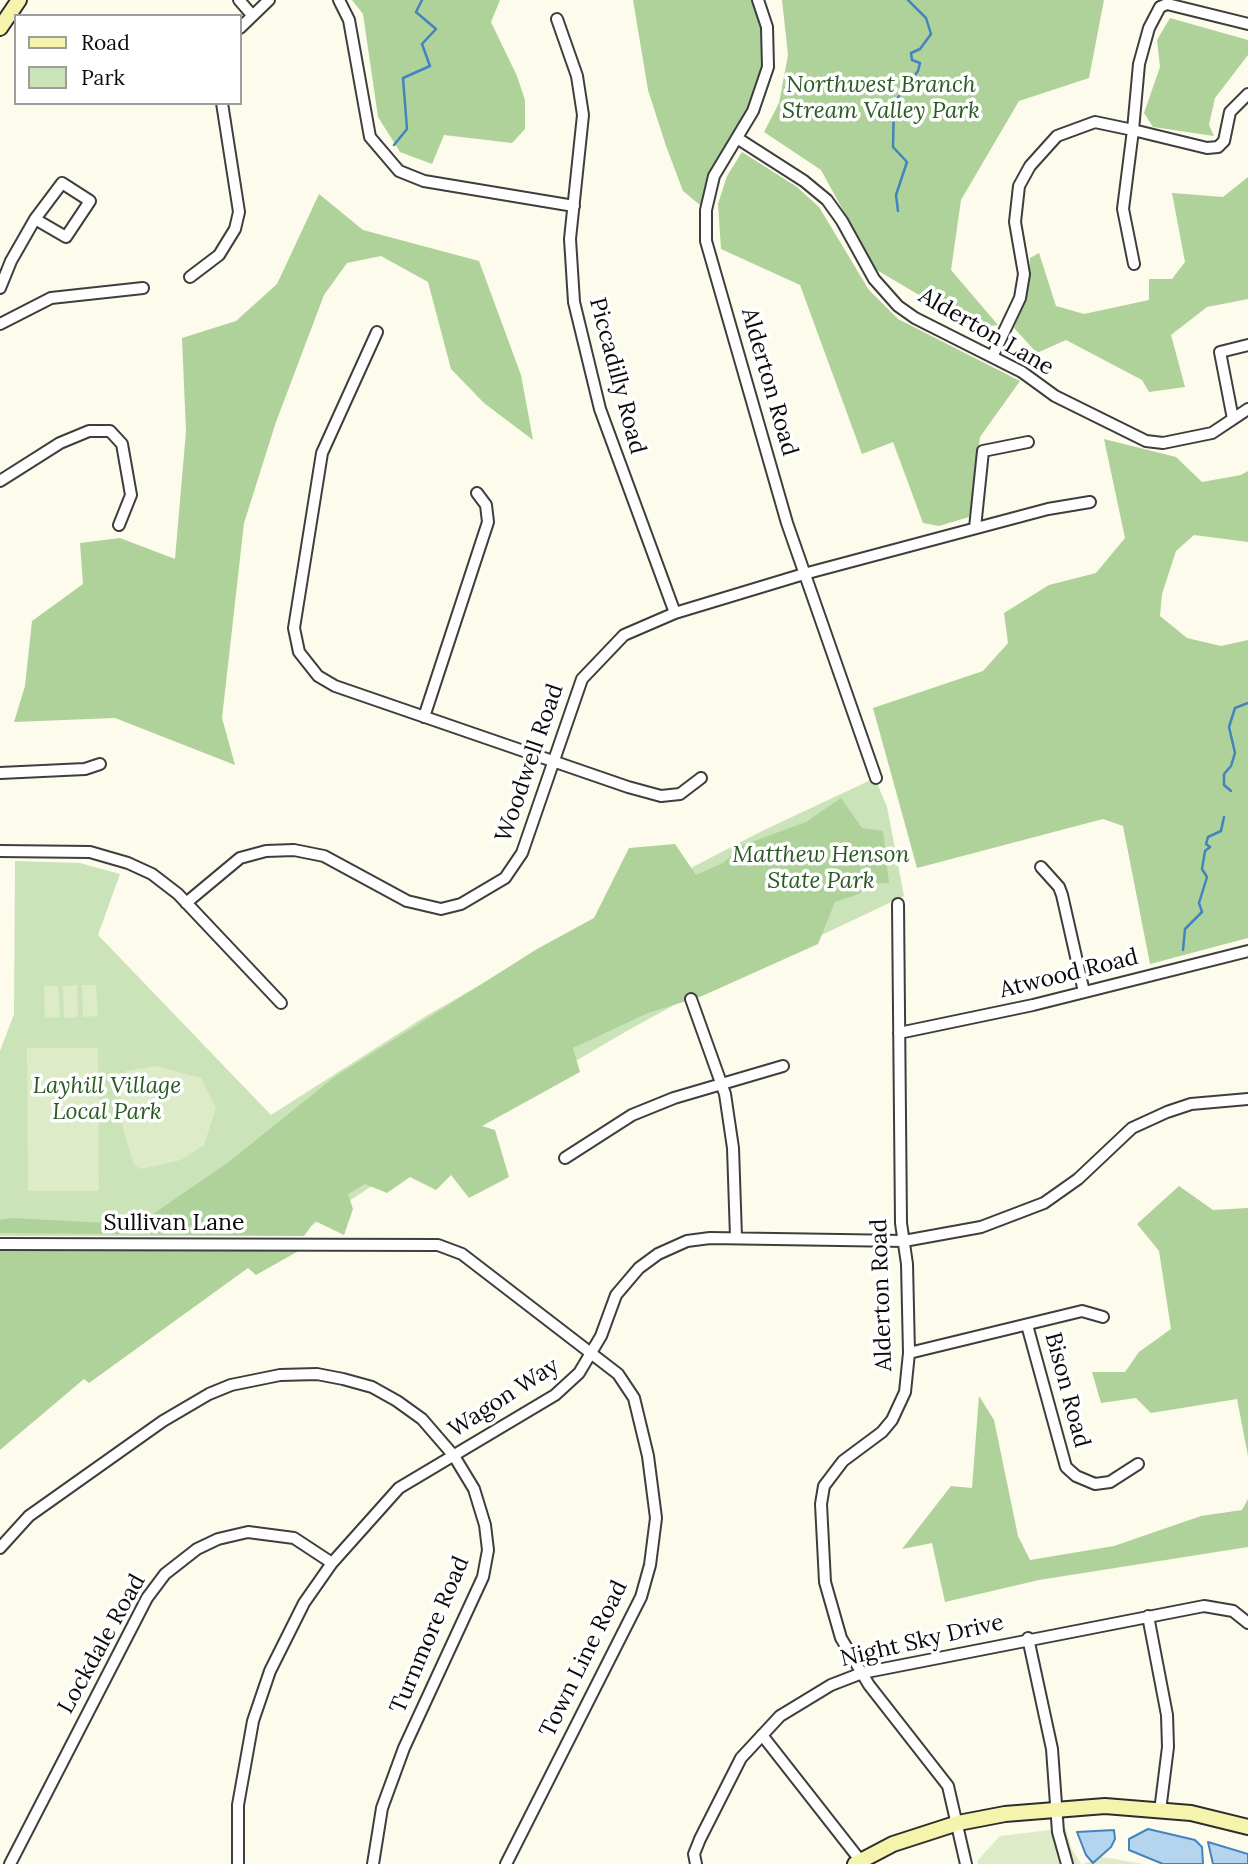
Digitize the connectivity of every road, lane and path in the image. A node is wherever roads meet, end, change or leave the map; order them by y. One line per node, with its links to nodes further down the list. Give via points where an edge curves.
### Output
1 (19, 0): 10 (street)
2 (239, 0): 6 (street)
3 (269, 0): 6 (street)
4 (339, 0): 15 (street, via 349,20 370,136 399,171 424,181)
5 (758, 0): 14 (street, Alderton Road, via 767,27 768,67 762,93)
6 (252, 15): 9 (street)
7 (557, 19): 15 (street, Piccadilly Road, via 577,76 583,115)
8 (1248, 24): 13 (street, via 1167,4 1160,7 1139,64)
9 (242, 25)
10 (0, 27)
11 (1248, 94): 13 (street, via 1230,112 1224,141 1218,147)
12 (222, 105): 18 (street, via 239,212 235,229 219,255)
13 (1133, 131): 17 (street, via 1123,209); 24 (street, via 1094,122 1080,125 1057,136 1030,166 1019,186 1014,222 1024,274 1020,298)
14 (737, 138): 24 (street, Alderton Lane, via 827,200 874,279 898,306); 33 (street, Alderton Road, via 709,192 706,241)
15 (574, 206): 34 (street, Piccadilly Road, via 571,271 584,348 620,470)
16 (36, 219): 16 (street, via 66,237 90,201 62,183); 19 (street)
17 (1134, 264)
18 (190, 277)
19 (0, 288)
20 (143, 288): 21 (street, via 51,298)
21 (1, 321)
22 (377, 332): 35 (street, via 322,453 294,636 299,652 317,676)
23 (1248, 345): 26 (street, via 1220,352)
24 (992, 357): 26 (street, Alderton Lane, via 1023,372 1055,396 1146,441 1163,443 1212,433)
25 (1248, 409): 26 (street, Alderton Lane)
26 (1233, 419)
27 (1028, 442): 32 (street, via 983,451)
28 (0, 481): 31 (street, via 60,443 89,431 110,431 122,444 131,495)
29 (477, 493): 35 (street, via 488,522)
30 (1090, 502): 32 (street, Woodwell Road)
31 (119, 525)
32 (975, 528): 33 (street, Woodwell Road)
33 (804, 574): 34 (street, Woodwell Road); 40 (street, Alderton Road)
34 (675, 612): 36 (street, Woodwell Road, via 624,635 582,679)
35 (424, 717): 36 (street)
36 (554, 761): 39 (street, via 661,796 680,794); 43 (street, Woodwell Road, via 522,853 512,869 461,904 441,909 407,901 324,856 294,850 240,858)
37 (100, 764): 38 (street, via 85,769)
38 (0, 772)
39 (701, 778)
40 (876, 778)
41 (0, 851): 43 (street, via 90,852 152,874)
42 (1041, 867): 46 (street, via 1062,895)
43 (186, 903): 48 (street)
44 (898, 904): 49 (street, Alderton Road)
45 (1248, 951): 46 (street, Atwood Road)
46 (1084, 992): 49 (street, Atwood Road)
47 (691, 999): 51 (street)
48 (281, 1003)
49 (899, 1034): 55 (street, Alderton Road)
50 (783, 1066): 51 (street)
51 (722, 1083): 53 (street, via 632,1115); 54 (street, via 733,1148)
52 (1248, 1099): 55 (street, Wagon Way, via 1191,1104 1167,1112 1132,1128 1078,1179 1044,1203 981,1227)
53 (565, 1158)
54 (736, 1237): 55 (street, Wagon Way); 60 (street, Wagon Way, via 687,1241 639,1268 616,1295)
55 (904, 1241): 59 (street, Alderton Road)
56 (0, 1244): 60 (street, Sullivan Lane, via 438,1245 462,1254)
57 (1103, 1317): 58 (street, via 1082,1311)
58 (1027, 1325): 59 (street); 62 (street, Bison Road, via 1066,1467 1095,1484 1110,1482)
59 (909, 1353): 68 (street, Alderton Road, via 905,1392 892,1420 833,1472 824,1486 821,1504 829,1604 841,1638)
60 (592, 1354): 61 (street, Wagon Way, via 555,1395); 80 (street, Town Line Road, via 618,1374 634,1398 648,1456 656,1518 654,1546 641,1597)
61 (454, 1456): 63 (street, Turnmore Road, via 422,1419 372,1387 317,1374 248,1380 209,1394 163,1421 29,1516); 64 (street, Wagon Way, via 399,1488); 79 (street, Turnmore Road, via 474,1489 485,1525 488,1550 483,1577 404,1748 382,1808)
62 (1138, 1464)
63 (0, 1548)
64 (332, 1563): 77 (street, Lockdale Road, via 294,1538 248,1532 197,1549 165,1574 147,1598); 78 (street, Wagon Way, via 289,1630 253,1721 238,1805)
65 (1148, 1616): 66 (street, Night Sky Drive, via 1220,1606); 67 (street, Night Sky Drive); 71 (street, via 1167,1715)
66 (1248, 1623)
67 (1028, 1638): 68 (street, Night Sky Drive); 70 (street, via 1052,1749)
68 (862, 1673): 69 (street, Night Sky Drive, via 805,1699); 74 (street, Alderton Road, via 940,1771)
69 (762, 1735): 76 (street); 81 (street, Night Sky Drive, via 741,1758 700,1839 694,1854)
70 (1056, 1807): 71 (street, via 1079,1802); 74 (street, via 1030,1805 1015,1813); 83 (street)
71 (1160, 1811): 73 (street)
72 (1248, 1819): 73 (street)
73 (1226, 1822): 75 (street)
74 (958, 1823): 76 (street, via 893,1844); 82 (street, Alderton Road)
75 (1248, 1827)
76 (857, 1862)
77 (10, 1864)
78 (238, 1864)
79 (373, 1864)
80 (506, 1864)
81 (696, 1864)
82 (967, 1864)
83 (1067, 1864)

